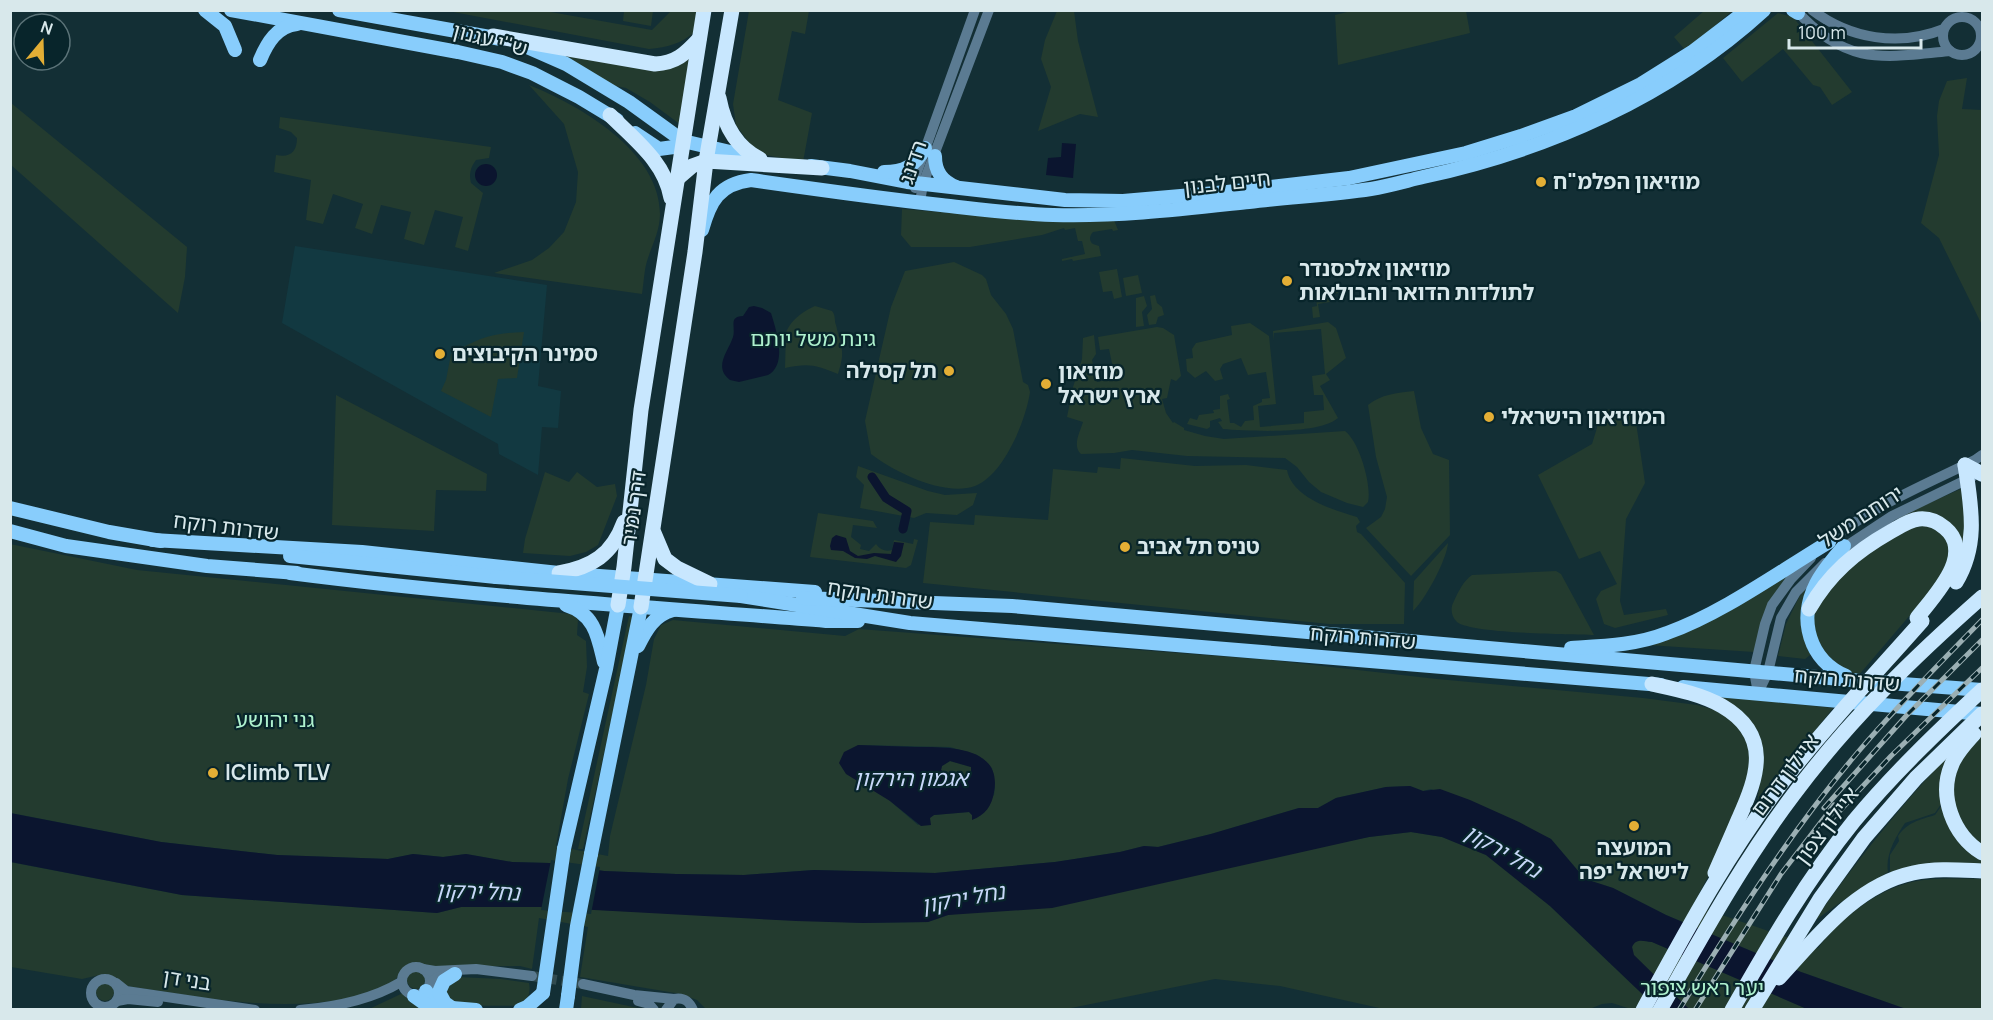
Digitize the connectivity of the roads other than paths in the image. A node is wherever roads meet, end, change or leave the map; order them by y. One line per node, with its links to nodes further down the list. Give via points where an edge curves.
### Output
1 (205, 10): 17 (main road, via 225,26)
2 (339, 10): 15 (main road, ש''י עגנון)
3 (704, 10): 16 (highway, דרך נמיר)
4 (732, 10): 21 (highway, דרך נמיר)
5 (975, 10): 24 (street, רדינג)
6 (989, 10): 24 (street, רדינג)
7 (1747, 10): 33 (main road, חיים לבנון, via 1641,84 1576,116 1466,153 1349,178 1123,201 1065,200)
8 (1764, 10): 34 (main road, חיים לבנון, via 1700,62 1644,96 1579,128 1466,168 1372,189 1124,215 1030,214)
9 (237, 11): 11 (main road, ש''י עגנון)
10 (1800, 11): 13 (street, via 1847,32 1879,39); 19 (street, via 1823,36 1849,50 1882,56)
11 (266, 14): 12 (main road, ש''י עגנון)
12 (302, 24): 20 (main road, via 275,35); 23 (main road, ש''י עגנון, via 502,62 532,73)
13 (1944, 30): 14 (street, via 1951,20 1963,17 1974,22); 19 (street, via 1944,41)
14 (1981, 32): 18 (street)
15 (493, 36): 16 (highway, via 655,64 677,60); 25 (main road, ש''י עגנון, via 566,64)
16 (699, 39): 25 (highway, דרך נמיר)
17 (235, 50)
18 (1978, 50): 19 (street, via 1962,55)
19 (1950, 51)
20 (260, 60)
21 (718, 87): 22 (highway, דרך נמיר); 28 (highway, via 721,109 732,134 746,152)
22 (714, 108): 25 (highway, via 707,120); 27 (highway, דרך נמיר)
23 (610, 115): 25 (main road, ש''י עגנון, via 659,149); 35 (highway, via 664,174)
24 (940, 128): 26 (street, רדינג)
25 (683, 141): 27 (highway); 31 (highway, דרך נמיר)
26 (930, 152): 30 (main road, via 897,172); 32 (street, רדינג); 33 (main road, via 939,175)
27 (707, 154): 28 (main road, חיים לבנון); 29 (highway); 31 (highway); 36 (highway, דרך נמיר)
28 (760, 159): 29 (main road, חיים לבנון)
29 (822, 168): 30 (main road, חיים לבנון)
30 (850, 171): 32 (main road, חיים לבנון)
31 (678, 178): 35 (highway, דרך נמיר)
32 (918, 184): 33 (main road, חיים לבנון); 34 (street, רדינג)
33 (961, 189)
34 (920, 202): 36 (main road, חיים לבנון, via 751,180 738,182 727,186 711,204)
35 (672, 210): 39 (highway, דרך נמיר)
36 (695, 252): 41 (highway, דרך נמיר)
37 (1983, 454): 38 (street, ירוחם משל)
38 (1975, 472): 44 (street, ירוחם משל, via 1886,505); 45 (street, ירוחם משל); 60 (highway, via 1973,518 1960,576 1950,592)
39 (630, 505): 48 (highway, via 619,535 607,552 580,569); 49 (highway, דרך נמיר)
40 (10, 508): 43 (main road, שדרות רוקח)
41 (652, 528): 50 (highway, דרך נמיר); 51 (highway, via 665,559)
42 (10, 531): 46 (main road, שדרות רוקח, via 73,547)
43 (153, 540): 47 (main road, שדרות רוקח); 48 (main road, via 362,552)
44 (1828, 542): 62 (main road, via 1719,608 1669,633 1603,646); 65 (street, ירוחם משל, via 1791,579 1772,605 1765,624)
45 (1845, 546): 59 (main road, via 1818,579); 65 (street, ירוחם משל, via 1804,583 1788,604)
46 (290, 573): 47 (main road, שדרות רוקח); 54 (main road)
47 (440, 573): 52 (main road, שדרות רוקח, bridge)
48 (559, 573): 49 (main road)
49 (622, 578): 50 (main road); 55 (highway, דרך נמיר)
50 (645, 580): 51 (main road); 57 (highway, דרך נמיר)
51 (711, 584): 56 (main road)
52 (741, 596): 56 (main road, שדרות רוקח); 61 (main road, שדרות רוקח)
53 (1983, 597): 97 (highway, איילון דרום, bridge, via 1886,686 1807,777 1738,876)
54 (553, 601): 55 (main road); 63 (main road, via 587,616 597,632)
55 (618, 605): 57 (main road); 63 (main road, דרך נמיר)
56 (1012, 606): 62 (main road, שדרות רוקח)
57 (641, 607): 58 (main road); 64 (main road, דרך נמיר)
58 (677, 609): 61 (main road, via 826,621); 64 (main road, via 660,615 650,625)
59 (1809, 609): 60 (highway, via 1826,582 1854,555 1901,525 1927,519 1950,533 1955,555 1946,582); 66 (main road, via 1809,633 1821,659 1839,673)
60 (1919, 620): 74 (highway, bridge, via 1785,778)
61 (910, 622): 67 (main road, שדרות רוקח)
62 (1522, 651): 65 (main road, שדרות רוקח)
63 (606, 669): 79 (main road, דרך נמיר, bridge, via 564,849)
64 (629, 671): 83 (main road, דרך נמיר, bridge, via 577,926)
65 (1761, 671): 66 (main road, שדרות רוקח); 69 (street, ירוחם משל)
66 (1863, 681): 68 (main road, שדרות רוקח)
67 (1652, 684): 69 (main road, שדרות רוקח); 74 (highway, bridge, via 1729,711 1743,724 1756,746 1755,780)
68 (1983, 690): 98 (highway, איילון צפון, bridge, via 1854,821 1791,910)
69 (1758, 693): 70 (main road, שדרות רוקח)
70 (1983, 714): 84 (highway, via 1916,778 1864,838 1820,899)
71 (1983, 725): 72 (highway, via 1958,752 1946,789 1951,815 1962,836)
72 (1983, 853)
73 (1983, 871): 84 (highway, via 1911,873 1853,902)
74 (1705, 895): 96 (highway, bridge)
75 (423, 969): 76 (street, via 476,969 532,979); 78 (street, via 429,975); 78 (street, via 406,970)
76 (455, 974): 78 (street); 85 (main road, via 444,981 438,992)
77 (116, 984): 81 (street, via 108,979 95,982 90,991); 82 (street, via 119,992); 87 (street, בני דן, via 126,991)
78 (415, 988): 85 (main road, via 428,1006); 88 (street); 89 (street)
79 (543, 993): 91 (main road); 92 (main road, דרך נמיר)
80 (674, 999): 93 (street, via 582,987 649,1004); 94 (street); 95 (street, via 686,1000)
81 (93, 1005): 82 (street)
82 (111, 1006): 86 (street, בני דן, via 128,999)
83 (567, 1006)
84 (1754, 1007)
85 (452, 1008): 90 (main road)
86 (217, 1010)
87 (255, 1010)
88 (300, 1010)
89 (352, 1010)
90 (476, 1010)
91 (520, 1010)
92 (542, 1010)
93 (654, 1010)
94 (666, 1010)
95 (693, 1010)
96 (1642, 1010)
97 (1660, 1010)
98 (1732, 1010)

